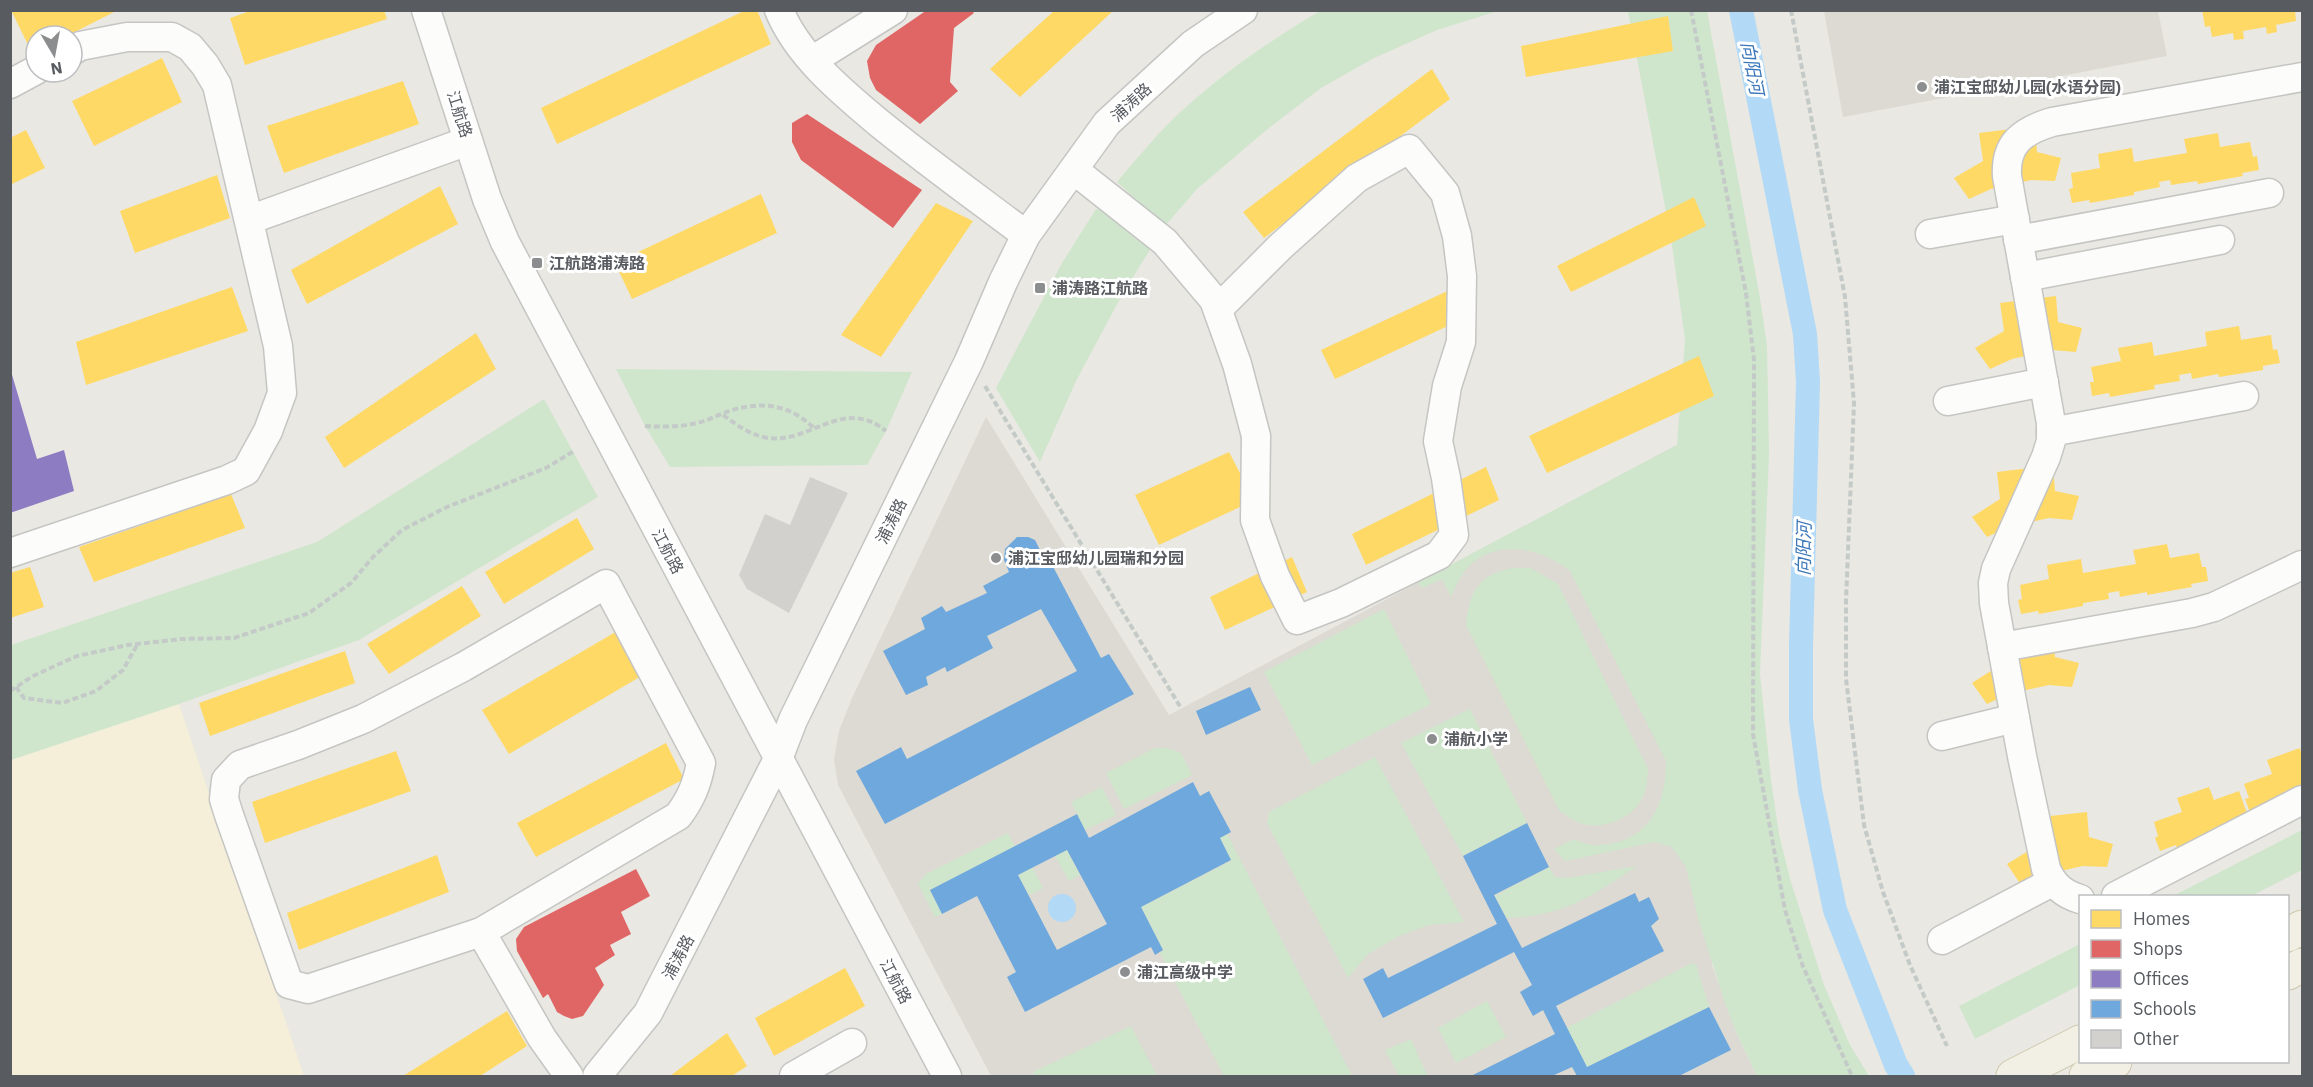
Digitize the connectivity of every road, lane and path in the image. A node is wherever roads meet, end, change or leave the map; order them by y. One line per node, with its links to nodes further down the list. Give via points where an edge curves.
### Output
1 (426, 10): 12 (street, 江航路)
2 (779, 10): 8 (street, via 786,27)
3 (893, 10): 8 (street)
4 (1243, 10): 13 (street, 浦涛路, via 1193,44 1107,123)
5 (1691, 10): 56 (path, via 1746,293 1754,360 1753,734 1785,910 1802,964)
6 (1791, 10): 50 (path, via 1845,297 1854,403 1846,679 1862,814 1883,892 1910,965)
7 (84, 45): 15 (street, via 127,38 172,37 190,47 217,85)
8 (813, 60): 18 (street, via 834,86 904,144)
9 (24, 76): 11 (street)
10 (2302, 77): 16 (street, via 2035,127 2011,148 2006,162)
11 (10, 84)
12 (468, 141): 15 (street); 41 (street, 江航路, via 505,242)
13 (1074, 170): 18 (street, 浦涛路); 21 (street, via 1165,242)
14 (2269, 193): 16 (street)
15 (249, 220): 32 (street, via 278,346 282,393 268,431 246,471)
16 (2017, 230): 17 (street); 20 (street)
17 (1930, 234)
18 (1026, 235): 22 (street, 浦涛路)
19 (2220, 240): 20 (street)
20 (2025, 277): 23 (street)
21 (1218, 309): 21 (street, via 1256,436 1255,520 1275,576 1297,620 1439,555 1454,535 1438,441 1447,386 1461,342 1462,276 1457,236 1445,193 1409,149 1356,178)
22 (969, 361): 38 (path); 41 (street, 浦涛路)
23 (2044, 382): 25 (street); 30 (street)
24 (2244, 396): 30 (street)
25 (1948, 401)
26 (723, 415): 27 (path, via 673,427); 28 (path, via 747,432 769,438); 28 (path, via 763,404 804,418)
27 (645, 426)
28 (814, 428): 29 (path, via 854,417 878,424)
29 (886, 431)
30 (2051, 432): 35 (street, via 2046,456 1995,570 1994,603)
31 (574, 451): 34 (path, via 546,468 447,507 402,530 351,583 309,613 234,638)
32 (10, 554)
33 (2302, 565): 35 (street, via 2214,607)
34 (138, 644): 36 (path, via 77,656); 36 (path, via 123,670 96,691 62,703 24,698)
35 (2002, 647): 39 (street)
36 (16, 687): 37 (path)
37 (10, 691)
38 (1181, 708)
39 (2015, 718): 40 (street); 43 (street)
40 (1942, 736)
41 (778, 759): 53 (street, 浦涛路, via 648,1013); 55 (street, 江航路)
42 (2302, 800): 44 (street)
43 (2052, 882): 45 (street); 47 (street)
44 (2120, 895)
45 (2079, 899)
46 (481, 932): 46 (street, via 678,816 690,802 698,783 701,763 606,584 411,695 363,719 240,765 226,780 224,800 289,984 308,989); 52 (street)
47 (1942, 940)
48 (852, 1043): 54 (street)
49 (2079, 1043): 57 (main road)
50 (1947, 1046)
51 (2113, 1063): 58 (main road)
52 (569, 1077)
53 (597, 1077)
54 (794, 1077)
55 (947, 1077)
56 (1852, 1077)
57 (2013, 1077)
58 (2085, 1077)

